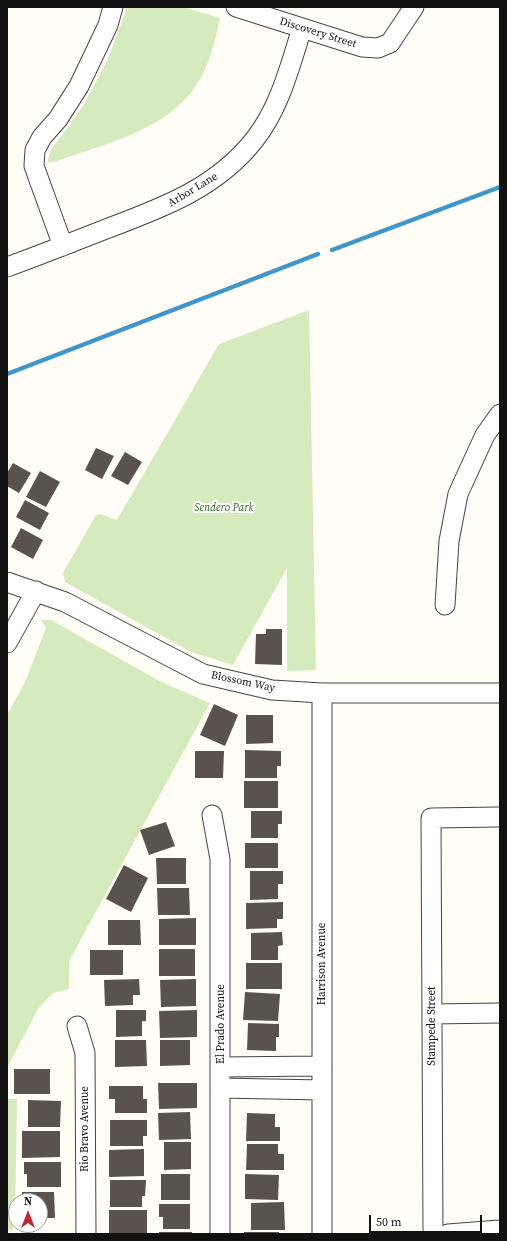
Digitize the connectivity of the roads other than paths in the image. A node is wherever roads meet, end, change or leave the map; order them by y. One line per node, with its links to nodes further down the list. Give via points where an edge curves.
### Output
1 (113, 7): 5 (street, via 108,25 79,86 34,150 34,166)
2 (236, 7): 4 (street, Discovery Street)
3 (414, 7): 4 (street, Discovery Street, via 390,43 378,48 362,47)
4 (302, 28): 5 (street, Arbor Lane, via 277,103 255,139 227,170 164,208)
5 (63, 246): 6 (street, Arbor Lane)
6 (7, 267)
7 (500, 414): 10 (street, via 485,435 458,494 449,541)
8 (7, 582): 9 (street, Blossom Way)
9 (36, 591): 11 (street); 12 (street, Blossom Way, via 65,602 204,674 272,690)
10 (445, 605)
11 (7, 643)
12 (322, 693): 13 (street, Blossom Way); 19 (street, Harrison Avenue)
13 (500, 693)
14 (212, 815): 20 (street, El Prado Avenue, via 220,860)
15 (500, 817): 17 (street, Stampede Street, via 431,818)
16 (500, 1013): 17 (street)
17 (432, 1014): 27 (street, Stampede Street)
18 (77, 1026): 24 (street, Rio Bravo Avenue, via 85,1053)
19 (322, 1066): 20 (street); 22 (street, Harrison Avenue)
20 (221, 1067): 21 (street, El Prado Avenue)
21 (220, 1088): 22 (street); 25 (street, El Prado Avenue)
22 (322, 1090): 26 (street, Harrison Avenue)
23 (500, 1230): 28 (street)
24 (86, 1234)
25 (220, 1234)
26 (322, 1234)
27 (433, 1234)
28 (448, 1234)

